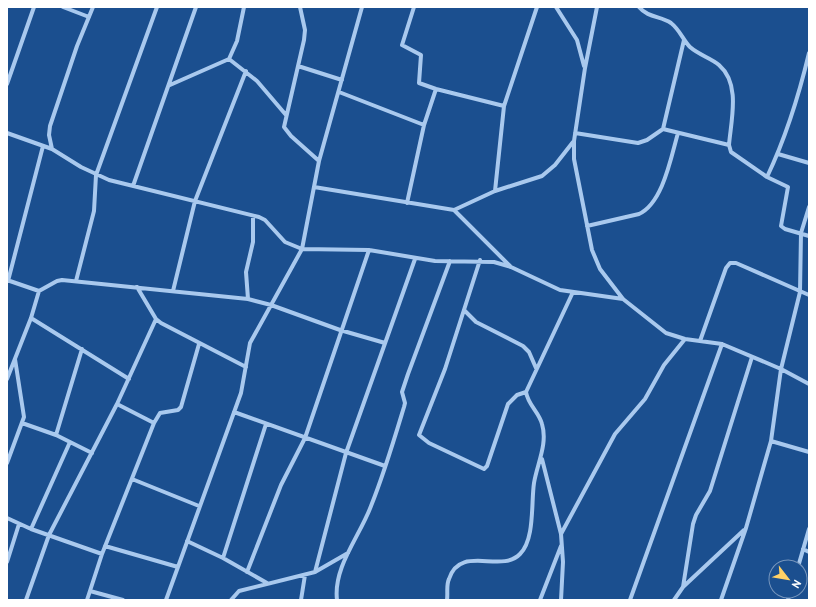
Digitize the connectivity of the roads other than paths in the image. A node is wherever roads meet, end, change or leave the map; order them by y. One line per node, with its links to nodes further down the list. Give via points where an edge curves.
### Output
1 (34, 7): 22 (street)
2 (63, 7): 14 (street)
3 (94, 7): 14 (street)
4 (157, 7): 40 (street)
5 (196, 7): 23 (street)
6 (244, 7): 17 (street, via 237,41)
7 (300, 7): 18 (street, via 305,30)
8 (362, 7): 21 (street)
9 (414, 7): 24 (street, via 402,45 421,55 419,83)
10 (538, 7): 26 (street)
11 (556, 7): 19 (street, via 577,40)
12 (597, 7): 19 (street)
13 (639, 7): 15 (street, via 648,15 670,22)
14 (89, 17): 36 (street, via 50,126)
15 (684, 40): 29 (street); 34 (street, via 691,48 718,64 729,79 733,96)
16 (809, 52): 37 (street, via 801,87)
17 (229, 59): 20 (street); 23 (street)
18 (298, 66): 21 (street); 27 (street)
19 (585, 68): 31 (street)
20 (246, 71): 27 (street); 45 (street)
21 (342, 80): 25 (street)
22 (7, 84)
23 (170, 85): 42 (street)
24 (436, 89): 26 (street); 28 (street)
25 (339, 92): 28 (street); 38 (street)
26 (504, 106): 44 (street)
27 (286, 116): 38 (street, via 286,131)
28 (424, 124): 46 (street)
29 (663, 128): 31 (street, via 647,140 638,143); 32 (street)
30 (7, 133): 35 (street)
31 (575, 133): 33 (street)
32 (678, 133): 34 (street); 50 (street, via 661,189 653,205 639,214)
33 (574, 141): 44 (street, via 555,165 542,176); 50 (street, via 574,160)
34 (730, 145): 41 (street, via 731,152)
35 (43, 146): 36 (street); 59 (street)
36 (52, 149): 40 (street)
37 (778, 154): 39 (street); 41 (street)
38 (319, 161): 43 (street)
39 (809, 163)
40 (96, 175): 42 (street); 60 (street, via 94,211)
41 (767, 177): 51 (street, via 788,188 781,226)
42 (133, 186): 45 (street)
43 (314, 187): 46 (street); 53 (street)
44 (495, 191): 48 (street)
45 (195, 201): 49 (street); 63 (street)
46 (407, 203): 48 (street)
47 (809, 207): 51 (street)
48 (454, 210): 58 (street)
49 (253, 216): 53 (street, via 265,220 285,242); 67 (street, via 253,242 246,272)
50 (587, 226): 68 (street, via 592,250 600,269)
51 (801, 233): 52 (street); 65 (street)
52 (809, 236)
53 (302, 248): 54 (street); 69 (street)
54 (368, 250): 55 (street); 73 (street)
55 (415, 258): 57 (street); 76 (street)
56 (480, 260): 57 (street); 58 (street); 70 (street)
57 (450, 261): 103 (street, via 402,392 405,403)
58 (511, 267): 64 (street, via 548,285)
59 (8, 280): 62 (street)
60 (76, 281): 61 (street); 62 (street, via 57,281)
61 (137, 287): 63 (street); 72 (street)
62 (39, 291): 71 (street)
63 (173, 291): 67 (street)
64 (572, 292): 68 (street); 83 (street)
65 (800, 292): 66 (street); 75 (street, via 736,263 730,263); 84 (street)
66 (809, 295)
67 (248, 299): 69 (street)
68 (623, 299): 74 (street, via 666,333)
69 (271, 305): 73 (street); 82 (street, via 250,343)
70 (464, 310): 83 (street, via 484,328 522,346 529,352); 88 (street, via 445,369 419,434 429,443 484,469 508,404 517,395)
71 (31, 318): 79 (street); 81 (street)
72 (156, 319): 77 (street); 85 (street)
73 (340, 330): 76 (street); 95 (street)
74 (686, 339): 75 (street); 111 (street, via 664,365 645,399 615,434)
75 (700, 341): 78 (street)
76 (385, 343): 100 (street)
77 (199, 344): 82 (street); 92 (street, via 181,407 178,410 160,413)
78 (722, 344): 80 (street); 140 (street)
79 (82, 349): 85 (street); 94 (street)
80 (752, 357): 84 (street); 128 (street, via 710,491 693,524)
81 (15, 358): 86 (street); 91 (street, via 24,409)
82 (246, 367): 90 (street, via 245,380)
83 (536, 368): 88 (street)
84 (781, 369): 87 (street); 96 (street)
85 (129, 378): 89 (street)
86 (7, 379)
87 (809, 384)
88 (526, 392): 101 (street, via 530,406 542,424)
89 (117, 404): 92 (street); 99 (street)
90 (234, 412): 93 (street); 105 (street)
91 (22, 423): 94 (street); 102 (street)
92 (154, 423): 104 (street)
93 (266, 424): 95 (street); 120 (street)
94 (56, 435): 97 (street)
95 (305, 438): 100 (street); 124 (street, via 282,485)
96 (771, 441): 98 (street); 108 (street)
97 (70, 442): 99 (street); 109 (street)
98 (809, 452)
99 (92, 453): 112 (street)
100 (346, 453): 103 (street); 125 (street)
101 (542, 459): 111 (street); 137 (street, via 534,484 529,535 520,554 512,559 472,560 460,564 448,580)
102 (7, 463)
103 (385, 466): 118 (street, via 371,508)
104 (132, 479): 105 (street); 115 (street)
105 (199, 506): 113 (street)
106 (7, 518): 107 (street)
107 (19, 524): 109 (street); 122 (street)
108 (746, 528): 128 (street); 142 (street)
109 (31, 529): 112 (street)
110 (809, 529): 116 (street)
111 (561, 534): 114 (street)
112 (49, 535): 119 (street); 130 (street)
113 (187, 540): 120 (street); 123 (street)
114 (561, 544): 138 (street); 139 (street)
115 (105, 546): 119 (street); 123 (street)
116 (803, 549): 117 (street); 121 (street)
117 (809, 552)
118 (349, 553): 125 (street); 136 (street, via 336,586)
119 (102, 554): 129 (street)
120 (223, 558): 124 (street)
121 (800, 559)
122 (7, 562)
123 (178, 567): 133 (street)
124 (247, 572): 127 (street)
125 (315, 572): 126 (street)
126 (305, 575): 127 (street); 135 (street)
127 (267, 584): 134 (street, via 239,591)
128 (683, 587): 141 (street)
129 (90, 591): 131 (street); 132 (street)
130 (26, 600)
131 (87, 600)
132 (123, 600)
133 (166, 600)
134 (231, 600)
135 (301, 600)
136 (337, 600)
137 (447, 600)
138 (540, 600)
139 (561, 600)
140 (630, 600)
141 (674, 600)
142 (721, 600)

